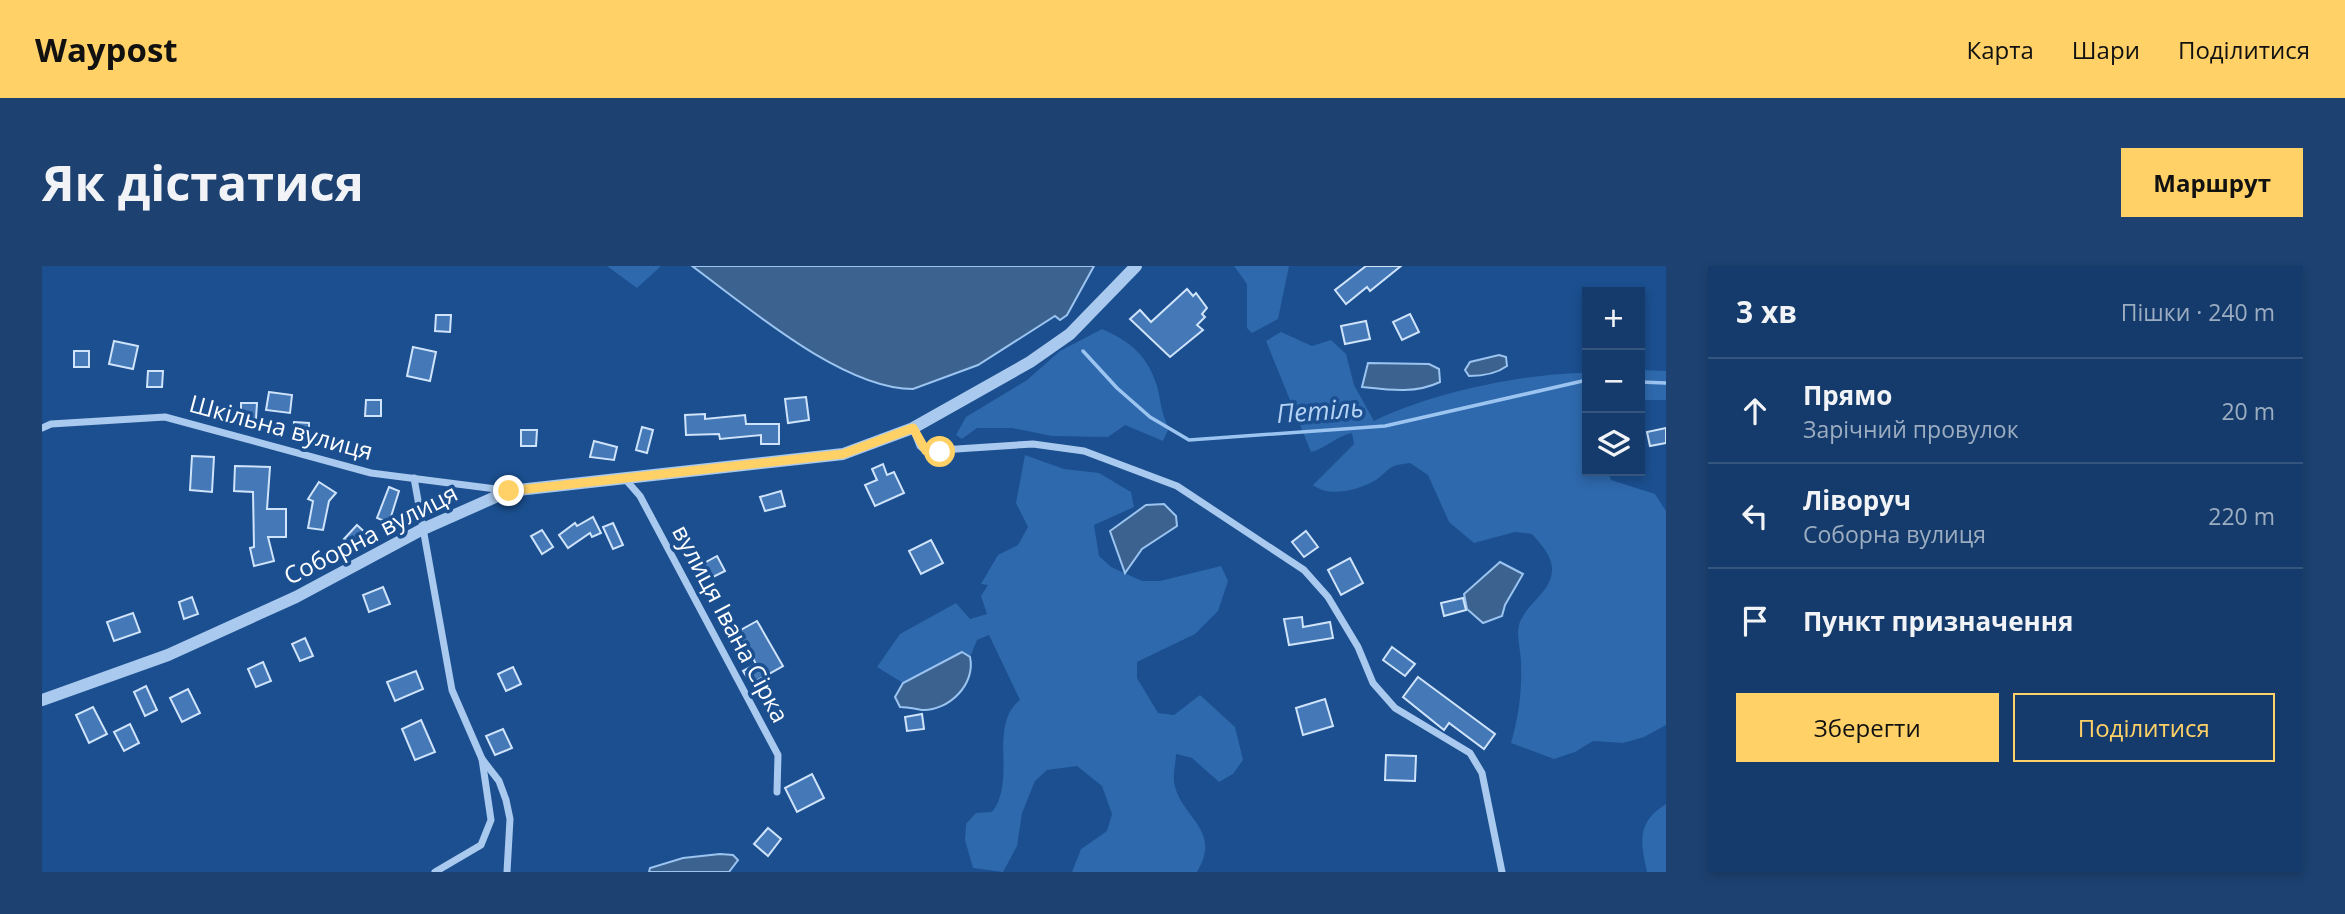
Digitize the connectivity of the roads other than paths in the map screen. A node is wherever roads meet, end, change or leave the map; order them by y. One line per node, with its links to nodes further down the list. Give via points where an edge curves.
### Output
1 (1136, 266): 3 (street, Соборна вулиця, via 1070,334)
2 (42, 428): 4 (street, Шкільна вулиця, via 165,417 371,473)
3 (913, 428): 5 (street, Соборна вулиця, via 843,454); 13 (street, via 926,451 1033,444 1084,451 1177,486 1304,570 1328,597 1359,647 1373,683 1395,708 1470,753 1482,773)
4 (414, 478): 6 (street, Шкільна вулиця); 7 (street)
5 (626, 480): 6 (street, Соборна вулиця); 10 (street, вулиця Івана Сірка, via 640,496 778,755)
6 (509, 491): 7 (street, Соборна вулиця)
7 (421, 530): 8 (street, Соборна вулиця, via 296,597 168,655); 9 (street, via 452,690)
8 (42, 700)
9 (482, 759): 11 (street, via 491,820 481,845); 12 (street, via 499,781 506,800 510,819)
10 (777, 792)
11 (435, 872)
12 (507, 872)
13 (1502, 872)

